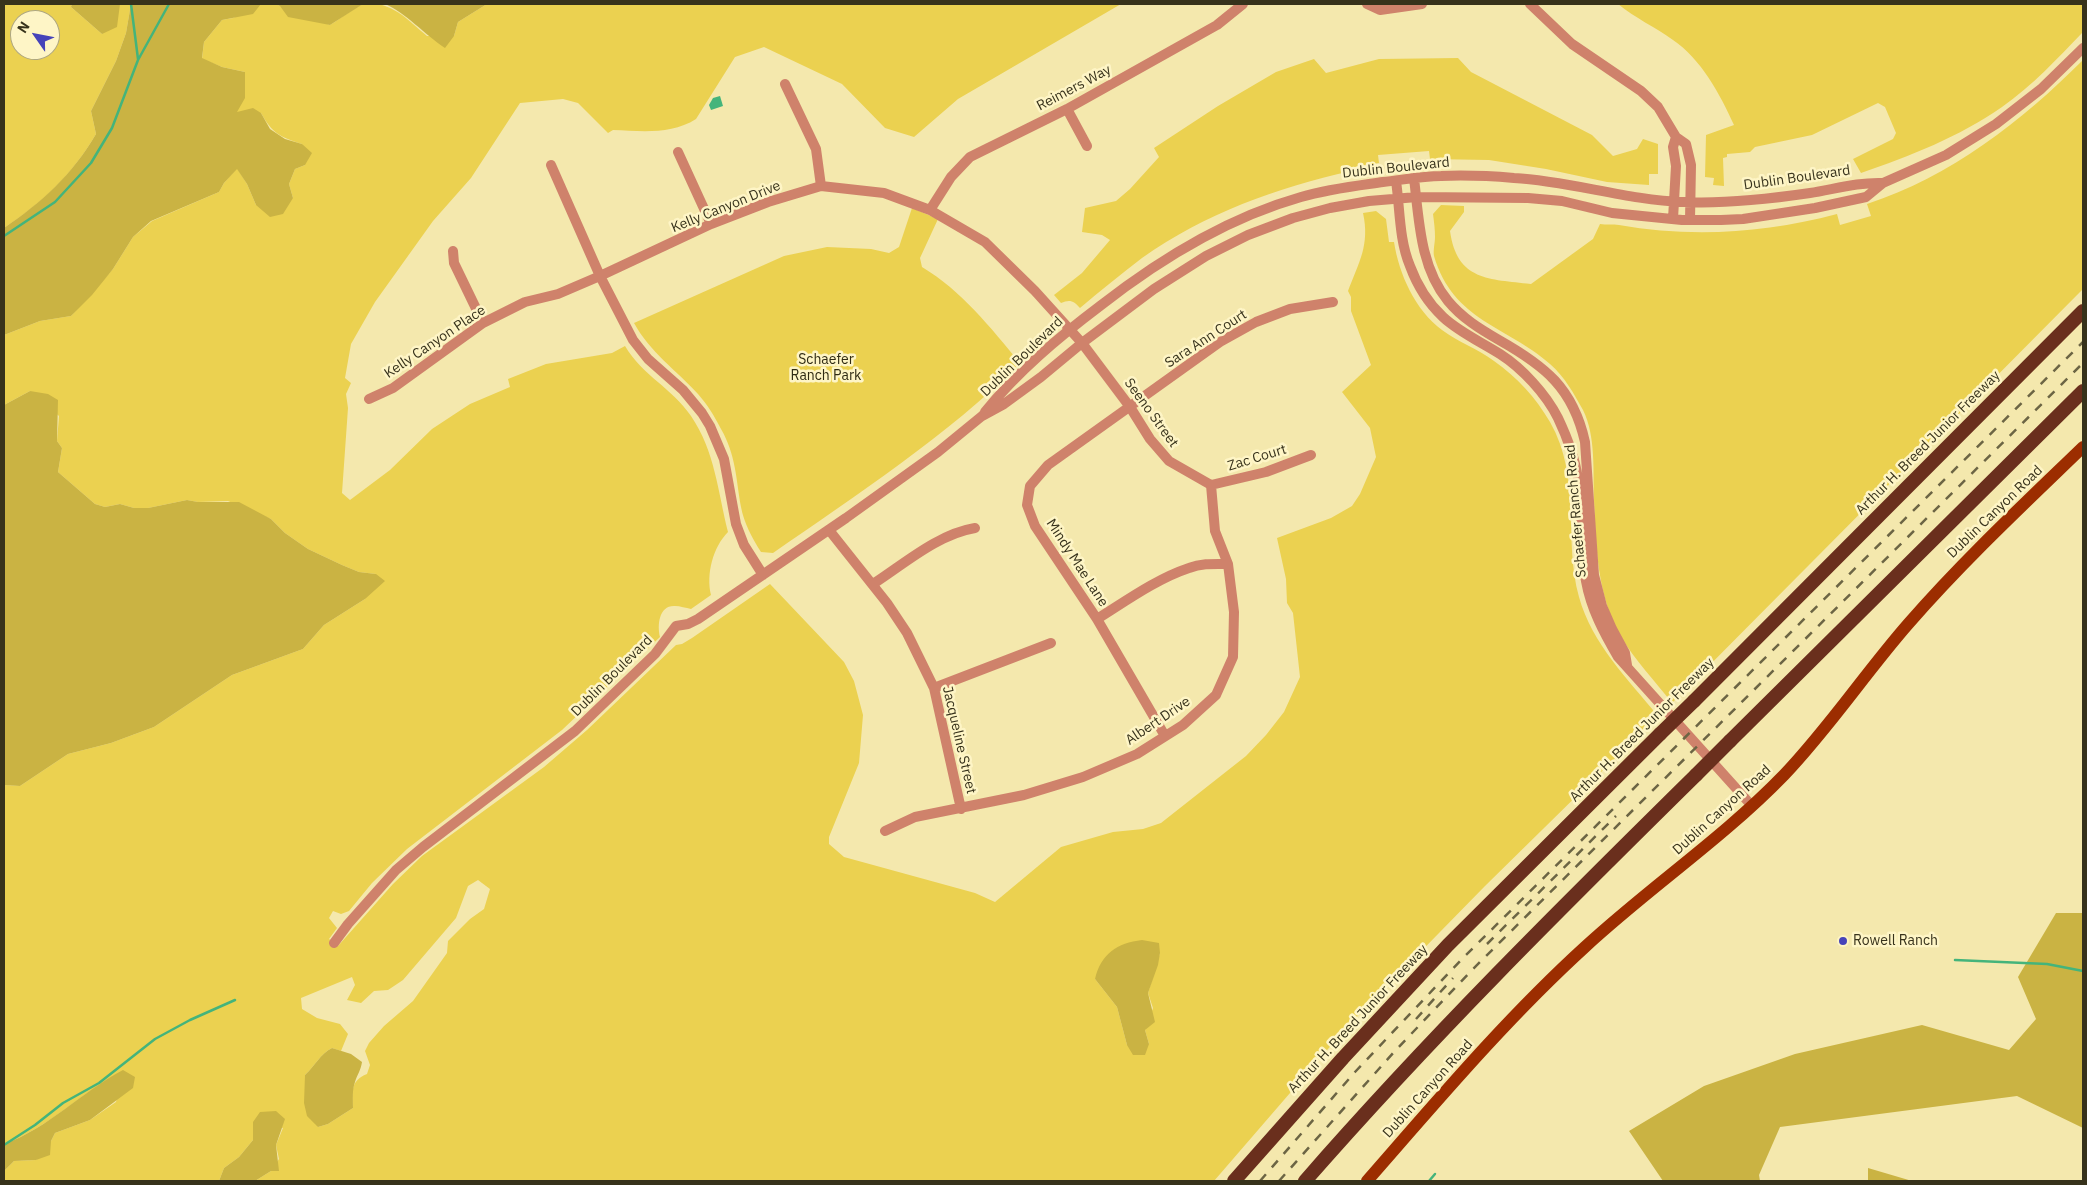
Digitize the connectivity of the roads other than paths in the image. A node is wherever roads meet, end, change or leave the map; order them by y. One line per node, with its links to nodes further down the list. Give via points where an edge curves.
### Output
1 (1244, 4): 7 (street, Reimers Way, via 1217,25)
2 (1367, 4): 3 (street, via 1380,10)
3 (1422, 4)
4 (1530, 4): 8 (street, via 1572,44 1641,91 1658,107)
5 (2083, 48): 14 (street, Dublin Boulevard, via 2029,98 1990,128 1940,158)
6 (785, 84): 15 (street, via 816,149)
7 (1067, 109): 9 (street); 20 (street, Reimers Way, via 970,157 951,177)
8 (1676, 137): 18 (street); 19 (street, via 1686,144 1691,165)
9 (1087, 146)
10 (678, 152): 23 (street)
11 (551, 165): 25 (street)
12 (1414, 178): 13 (street, Dublin Boulevard); 16 (street, Schaefer Ranch Road); 18 (street, Dublin Boulevard, via 1439,176 1554,181 1594,191)
13 (1396, 180): 17 (street, Schaefer Ranch Road); 29 (street, Dublin Boulevard, via 1302,196 1223,227 1137,278)
14 (1883, 183): 19 (street, Dublin Boulevard, via 1862,183 1751,199); 22 (street, Dublin Boulevard, via 1866,197 1815,208 1743,219)
15 (821, 186): 20 (street, Kelly Canyon Drive, via 884,193); 23 (street, Kelly Canyon Drive)
16 (1417, 197): 17 (street, Dublin Boulevard); 21 (street, Dublin Boulevard, via 1528,198 1562,201 1612,213); 45 (street, Schaefer Ranch Road, via 1426,262 1447,301 1464,318 1548,371 1575,407 1585,442 1594,575 1602,606 1625,653)
17 (1398, 198): 30 (street, Dublin Boulevard, via 1330,208 1248,235 1206,256 1154,289); 45 (street, Schaefer Ranch Road, via 1409,265 1429,302 1459,330 1502,356 1521,372 1556,415 1578,477 1582,556 1590,597 1604,634)
18 (1674, 201): 19 (street, Dublin Boulevard); 21 (street)
19 (1690, 202): 22 (street)
20 (930, 210): 29 (street, Kelly Canyon Drive, via 984,242)
21 (1673, 219): 22 (street, Dublin Boulevard)
22 (1690, 220)
23 (711, 224): 25 (street, Kelly Canyon Drive)
24 (453, 251): 28 (street, via 454,263)
25 (600, 276): 28 (street, Kelly Canyon Place, via 558,294 525,302); 41 (street, via 637,347 683,390 710,426 724,459 736,524 744,545)
26 (1333, 302): 33 (street, Sara Ann Court, via 1290,309 1256,322 1220,342)
27 (2083, 311): 52 (highway, Arthur H. Breed Junior Freeway, bridge, via 1423,971)
28 (483, 323): 32 (street, Kelly Canyon Place, via 393,388)
29 (1070, 329): 30 (street, Kelly Canyon Drive); 34 (street, Dublin Boulevard, via 1024,370)
30 (1082, 343): 33 (street, Seeno Street); 34 (street, Dublin Boulevard, via 1004,404)
31 (2083, 391): 53 (highway, bridge, via 1456,1016)
32 (369, 399)
33 (1130, 407): 37 (street, Seeno Street, via 1150,440 1170,461); 43 (street, Mindy Mae Lane, via 1048,465 1030,486 1027,505 1035,526)
34 (982, 416): 39 (street, Dublin Boulevard, via 938,452)
35 (2083, 447): 48 (main road, Dublin Canyon Road, via 1936,593 1802,754)
36 (1311, 455): 37 (street, Zac Court, via 1266,472)
37 (1211, 485): 40 (street, Albert Drive, via 1215,531)
38 (975, 528): 42 (street, via 960,530 932,545)
39 (829, 530): 41 (street, Dublin Boulevard); 42 (street, Jacqueline Street)
40 (1228, 564): 43 (street, via 1190,568 1149,587); 47 (street, Albert Drive, via 1234,612 1233,656 1216,695 1183,725)
41 (763, 575): 51 (street, Dublin Boulevard, via 698,619 676,626 655,654 576,731 396,870)
42 (874, 584): 46 (street, Jacqueline Street, via 907,633)
43 (1097, 619): 47 (street, Mindy Mae Lane)
44 (1050, 643): 46 (street)
45 (1627, 665): 48 (street, Schaefer Ranch Road)
46 (934, 688): 49 (street, Jacqueline Street)
47 (1165, 736): 49 (street, Albert Drive, via 1137,754 1082,777 1024,796)
48 (1752, 806): 54 (main road, Dublin Canyon Road, via 1608,927 1546,984 1488,1044)
49 (961, 809): 50 (street, Albert Drive, via 915,817)
50 (885, 831)
51 (334, 943)
52 (1234, 1181)
53 (1305, 1181)
54 (1367, 1181)

